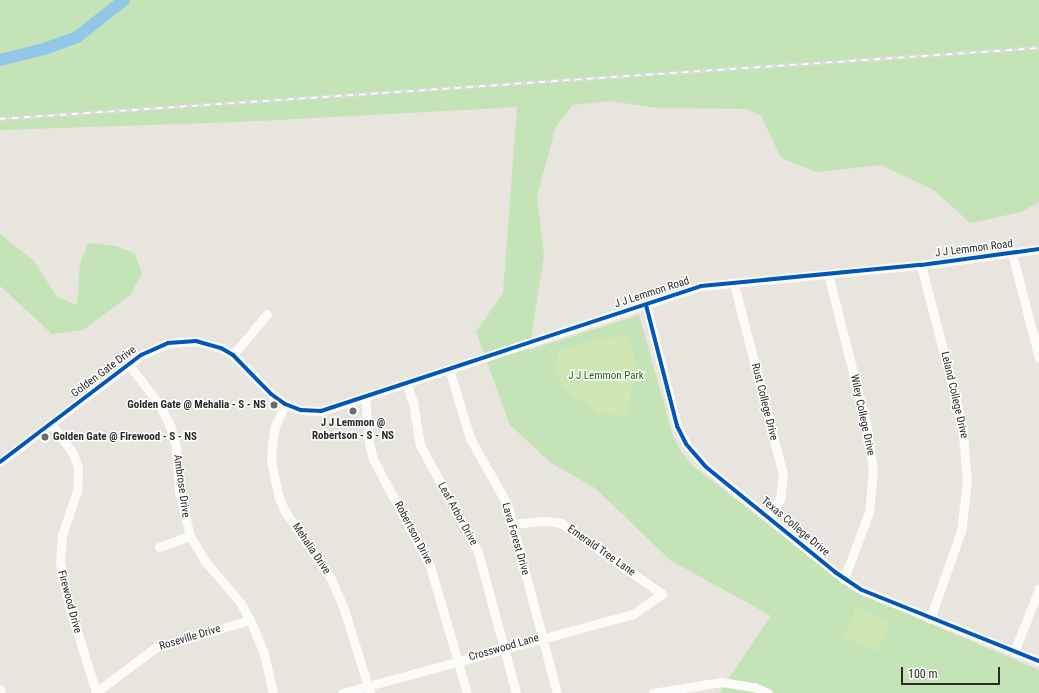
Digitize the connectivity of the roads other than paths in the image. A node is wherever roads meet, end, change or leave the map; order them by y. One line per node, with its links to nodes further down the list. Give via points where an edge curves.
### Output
1 (1039, 249): 2 (street, J J Lemmon Road)
2 (1012, 253): 3 (street, J J Lemmon Road); 9 (street)
3 (921, 264): 4 (street, J J Lemmon Road); 24 (street, Leland College Drive, via 962,424 967,481 959,538)
4 (828, 274): 5 (street, J J Lemmon Road); 21 (street, Wiley College Drive, via 867,427 873,471 870,512)
5 (734, 284): 6 (street, J J Lemmon Road, via 701,286); 17 (street, Rust College Drive, via 783,475 780,499)
6 (646, 305): 11 (street, J J Lemmon Road); 17 (street, Texas College Drive, via 672,409 686,444 706,467)
7 (268, 314): 8 (street)
8 (233, 355): 10 (street, Golden Gate Drive, via 204,343 177,341 149,350); 14 (street, Golden Gate Drive, via 271,394)
9 (1039, 358)
10 (129, 365): 15 (street, Golden Gate Drive); 19 (street, Ambrose Drive, via 159,404 170,426 176,447 180,491)
11 (449, 369): 12 (street, J J Lemmon Road); 18 (street, Lava Forest Drive, via 470,438 507,504)
12 (406, 383): 13 (street, J J Lemmon Road); 27 (street, Leaf Arbor Drive, via 413,402 420,445 478,552)
13 (364, 398): 14 (street, J J Lemmon Road, via 321,411 301,410); 29 (street, Robertson Drive, via 369,443 374,459 430,566)
14 (285, 404): 32 (street, Mehalia Drive, via 272,444 271,461 278,496 284,510 333,584)
15 (51, 423): 16 (street, Golden Gate Drive); 34 (street, Firewood Drive, via 72,452 78,467 77,491 62,535 60,562 68,602)
16 (0, 462)
17 (769, 518): 21 (street, Texas College Drive)
18 (512, 524): 23 (street, Emerald Tree Lane, via 545,521 561,523); 26 (street, Lava Forest Drive)
19 (190, 536): 20 (street); 25 (street, Ambrose Drive, via 206,561 240,602)
20 (159, 547)
21 (844, 579): 24 (street, Texas College Drive, via 862,590)
22 (1039, 589): 28 (street)
23 (662, 594): 26 (street, Crosswood Lane, via 633,614)
24 (930, 619): 28 (street, Texas College Drive)
25 (250, 620): 34 (street, Roseville Drive, via 155,648); 35 (street, Ambrose Drive, via 263,650)
26 (542, 637): 27 (street, Crosswood Lane); 39 (street, Lava Forest Drive)
27 (503, 649): 29 (street, Crosswood Lane); 38 (street, Leaf Arbor Drive)
28 (1014, 652): 30 (street, Texas College Drive)
29 (458, 660): 32 (street, Crosswood Lane); 37 (street, Robertson Drive)
30 (1039, 661)
31 (0, 689): 33 (street)
32 (369, 690): 36 (street, Crosswood Lane)
33 (1, 693)
34 (95, 693)
35 (274, 693)
36 (342, 693)
37 (467, 693)
38 (516, 693)
39 (557, 693)
40 (653, 693): 41 (street, via 721,682 754,687)
41 (768, 693)

